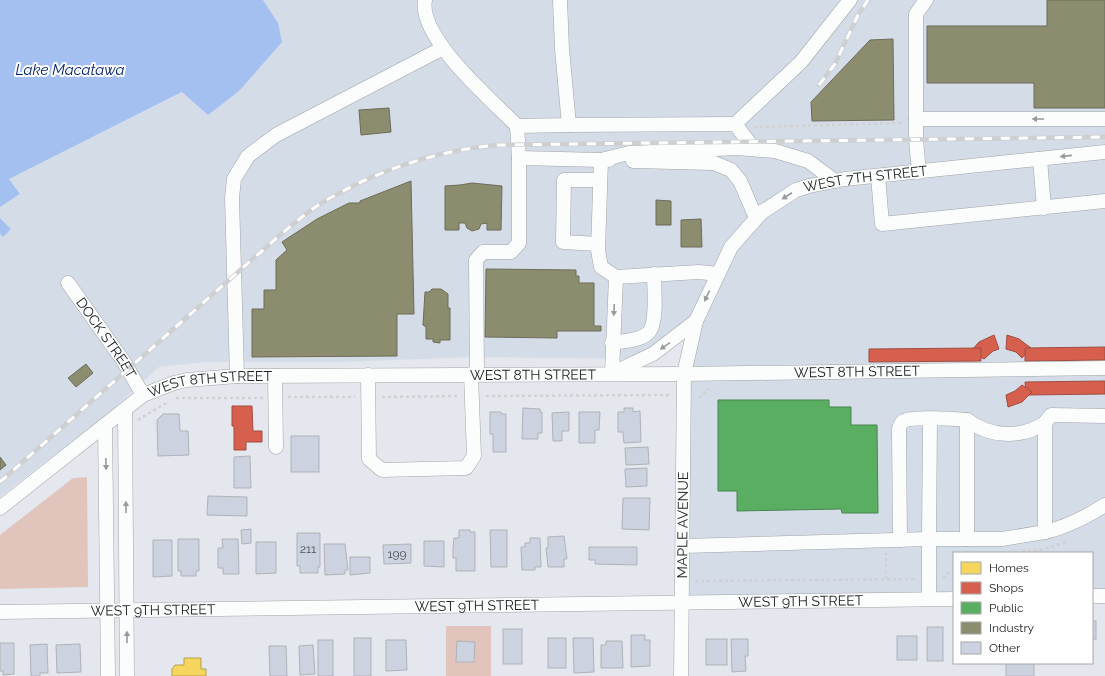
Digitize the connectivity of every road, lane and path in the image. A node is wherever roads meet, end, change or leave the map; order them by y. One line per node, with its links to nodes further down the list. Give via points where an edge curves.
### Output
1 (425, 0): 5 (street, via 424,9 431,29)
2 (560, 0): 8 (street)
3 (850, 0): 10 (street, via 801,62)
4 (926, 0): 7 (street, via 916,14)
5 (443, 48): 9 (street, via 450,59); 36 (street, via 276,135 248,156 234,179 232,198)
6 (1105, 119): 7 (street, one-way to 7)
7 (916, 121): 10 (path); 16 (street)
8 (569, 125): 9 (street); 10 (street)
9 (518, 126): 13 (street)
10 (736, 126): 11 (street)
11 (754, 149): 15 (street, via 629,152); 19 (street, via 775,151 808,161)
12 (1105, 152): 14 (street, WEST 7TH STREET, one-way to 14)
13 (519, 158): 15 (street); 33 (street, via 520,243 511,252 483,252 476,260)
14 (1040, 159): 16 (street, WEST 7TH STREET); 21 (street)
15 (601, 160): 18 (street); 22 (street, via 714,163 731,170 740,181)
16 (919, 172): 17 (street, WEST 7TH STREET)
17 (878, 176): 19 (street, WEST 7TH STREET); 21 (street, via 882,224)
18 (600, 180): 23 (street); 23 (street, via 564,180 563,242)
19 (835, 181): 22 (street, WEST 7TH STREET, one-way to 22, via 796,190)
20 (1105, 201): 21 (street)
21 (1044, 208)
22 (756, 218): 25 (street, WEST 7TH STREET, via 731,247)
23 (598, 244): 26 (street, via 601,267)
24 (654, 274): 25 (street); 26 (street); 29 (street, via 654,324 648,334)
25 (718, 274): 28 (street, WEST 7TH STREET, one-way to 28)
26 (616, 277): 29 (street, one-way to 29)
27 (68, 283): 38 (street, DOCK STREET)
28 (696, 321): 31 (street, WEST 7TH STREET, one-way to 31, via 653,354); 34 (street, WEST 7TH STREET)
29 (612, 343): 31 (street)
30 (1105, 368): 32 (street, WEST 8TH STREET)
31 (612, 373): 33 (street, WEST 8TH STREET); 34 (street, WEST 8TH STREET)
32 (708, 373): 34 (street, WEST 8TH STREET); 41 (path, via 708,390)
33 (474, 374): 35 (street, WEST 8TH STREET); 39 (street)
34 (684, 374): 40 (street, MAPLE AVENUE)
35 (368, 375): 37 (street, WEST 8TH STREET); 42 (street)
36 (237, 376): 37 (street, WEST 8TH STREET); 38 (street, WEST 8TH STREET, via 187,380)
37 (275, 376): 44 (street)
38 (144, 395): 47 (street, WEST 8TH STREET)
39 (472, 396): 40 (path); 42 (path); 42 (street, via 474,456 466,468 382,470 370,459)
40 (685, 396): 41 (path); 61 (street, MAPLE AVENUE)
41 (699, 396): 46 (path)
42 (368, 397): 44 (path)
43 (173, 398): 44 (path)
44 (275, 398): 54 (street)
45 (167, 402): 53 (path)
46 (699, 404)
47 (125, 410): 52 (street, WEST 8TH STREET); 53 (street)
48 (1105, 416): 51 (street, via 1051,415)
49 (930, 419): 50 (street); 58 (street); 60 (street, via 909,419 904,421 899,429)
50 (967, 420): 51 (street, via 994,433 1005,434 1029,431); 59 (street)
51 (1044, 423): 57 (street)
52 (105, 425): 56 (street, WEST 8TH STREET); 71 (street, one-way to 71)
53 (124, 430): 72 (street, one-way to 53)
54 (276, 447)
55 (1105, 505): 57 (street, via 1087,517)
56 (1, 507)
57 (1045, 532): 59 (street, via 1002,539)
58 (929, 539): 59 (street); 60 (street); 65 (street)
59 (967, 539)
60 (893, 540): 61 (street); 64 (path)
61 (683, 546): 70 (street, MAPLE AVENUE)
62 (953, 569): 65 (path, via 944,578)
63 (698, 574): 64 (path, via 697,581)
64 (886, 579): 65 (path)
65 (929, 579): 68 (street)
66 (1093, 596): 67 (street)
67 (1105, 596)
68 (929, 599): 69 (street, WEST 9TH STREET); 70 (street, WEST 9TH STREET)
69 (953, 599)
70 (683, 602): 72 (street, WEST 9TH STREET); 76 (street, MAPLE AVENUE, via 680,620)
71 (107, 610): 72 (street, WEST 9TH STREET); 73 (street, WEST 9TH STREET); 74 (street)
72 (127, 610): 75 (street, one-way to 72)
73 (0, 612)
74 (108, 676)
75 (127, 676)
76 (681, 676)

